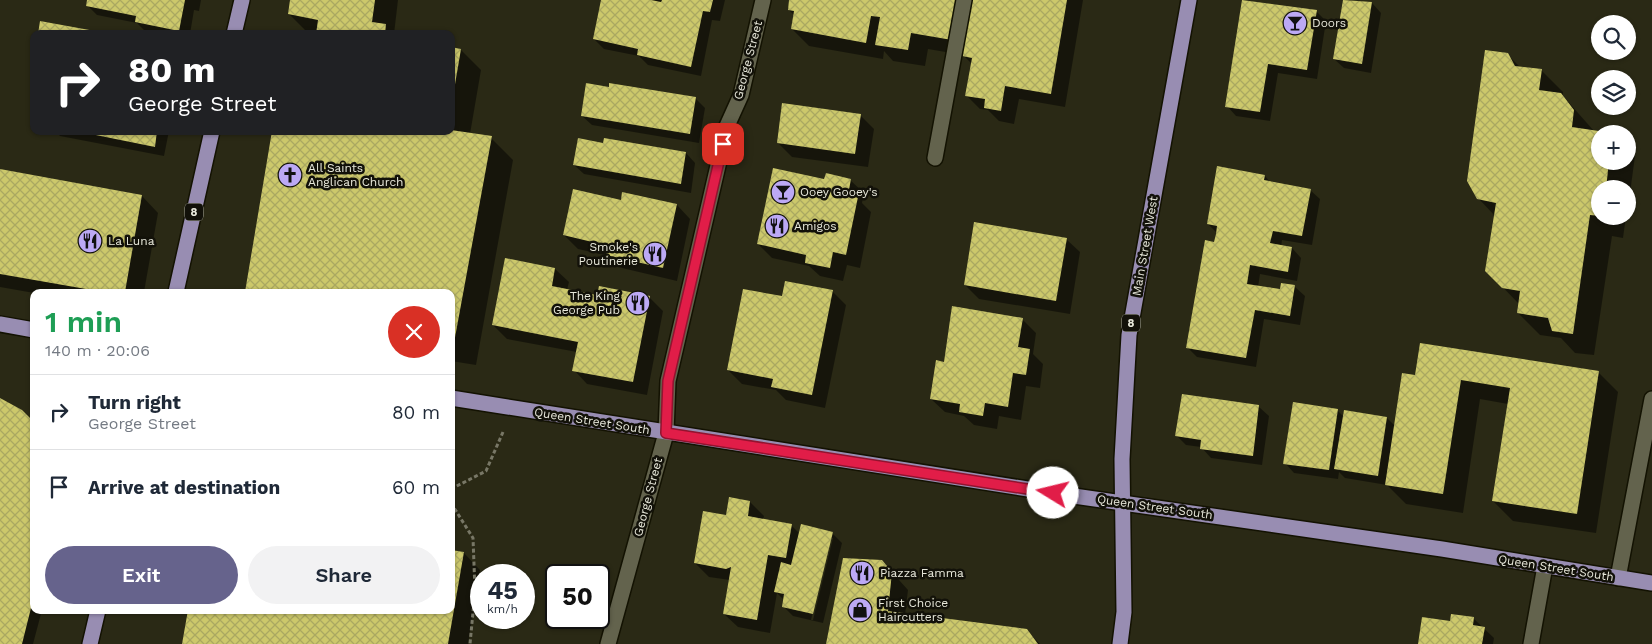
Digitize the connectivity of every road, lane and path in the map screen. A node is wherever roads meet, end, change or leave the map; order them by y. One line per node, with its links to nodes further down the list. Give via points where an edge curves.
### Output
1 (242, 0): 5 (main road)
2 (763, 0): 14 (street, George Street, via 740,95 723,144 668,381)
3 (964, 0): 7 (street)
4 (1189, 0): 16 (main road, Main Street West / 8, via 1129,335 1122,459)
5 (235, 30)
6 (211, 135): 8 (main road, 8)
7 (935, 158)
8 (177, 289)
9 (0, 324): 10 (main road)
10 (30, 329)
11 (455, 399): 14 (main road, Queen Street South)
12 (1652, 399): 19 (street)
13 (504, 432): 15 (path, via 486,471)
14 (666, 433): 16 (main road, Queen Street South); 24 (street, George Street)
15 (455, 487)
16 (1123, 502): 18 (main road, Queen Street South); 25 (main road, Main Street West / 8, via 1124,612)
17 (455, 509): 23 (path, via 473,538 475,592)
18 (1545, 566): 19 (main road, Queen Street South); 26 (street)
19 (1618, 578): 20 (main road, Queen Street South)
20 (1652, 583)
21 (97, 614): 22 (main road)
22 (90, 644)
23 (470, 644)
24 (608, 644)
25 (1120, 644)
26 (1531, 644)

